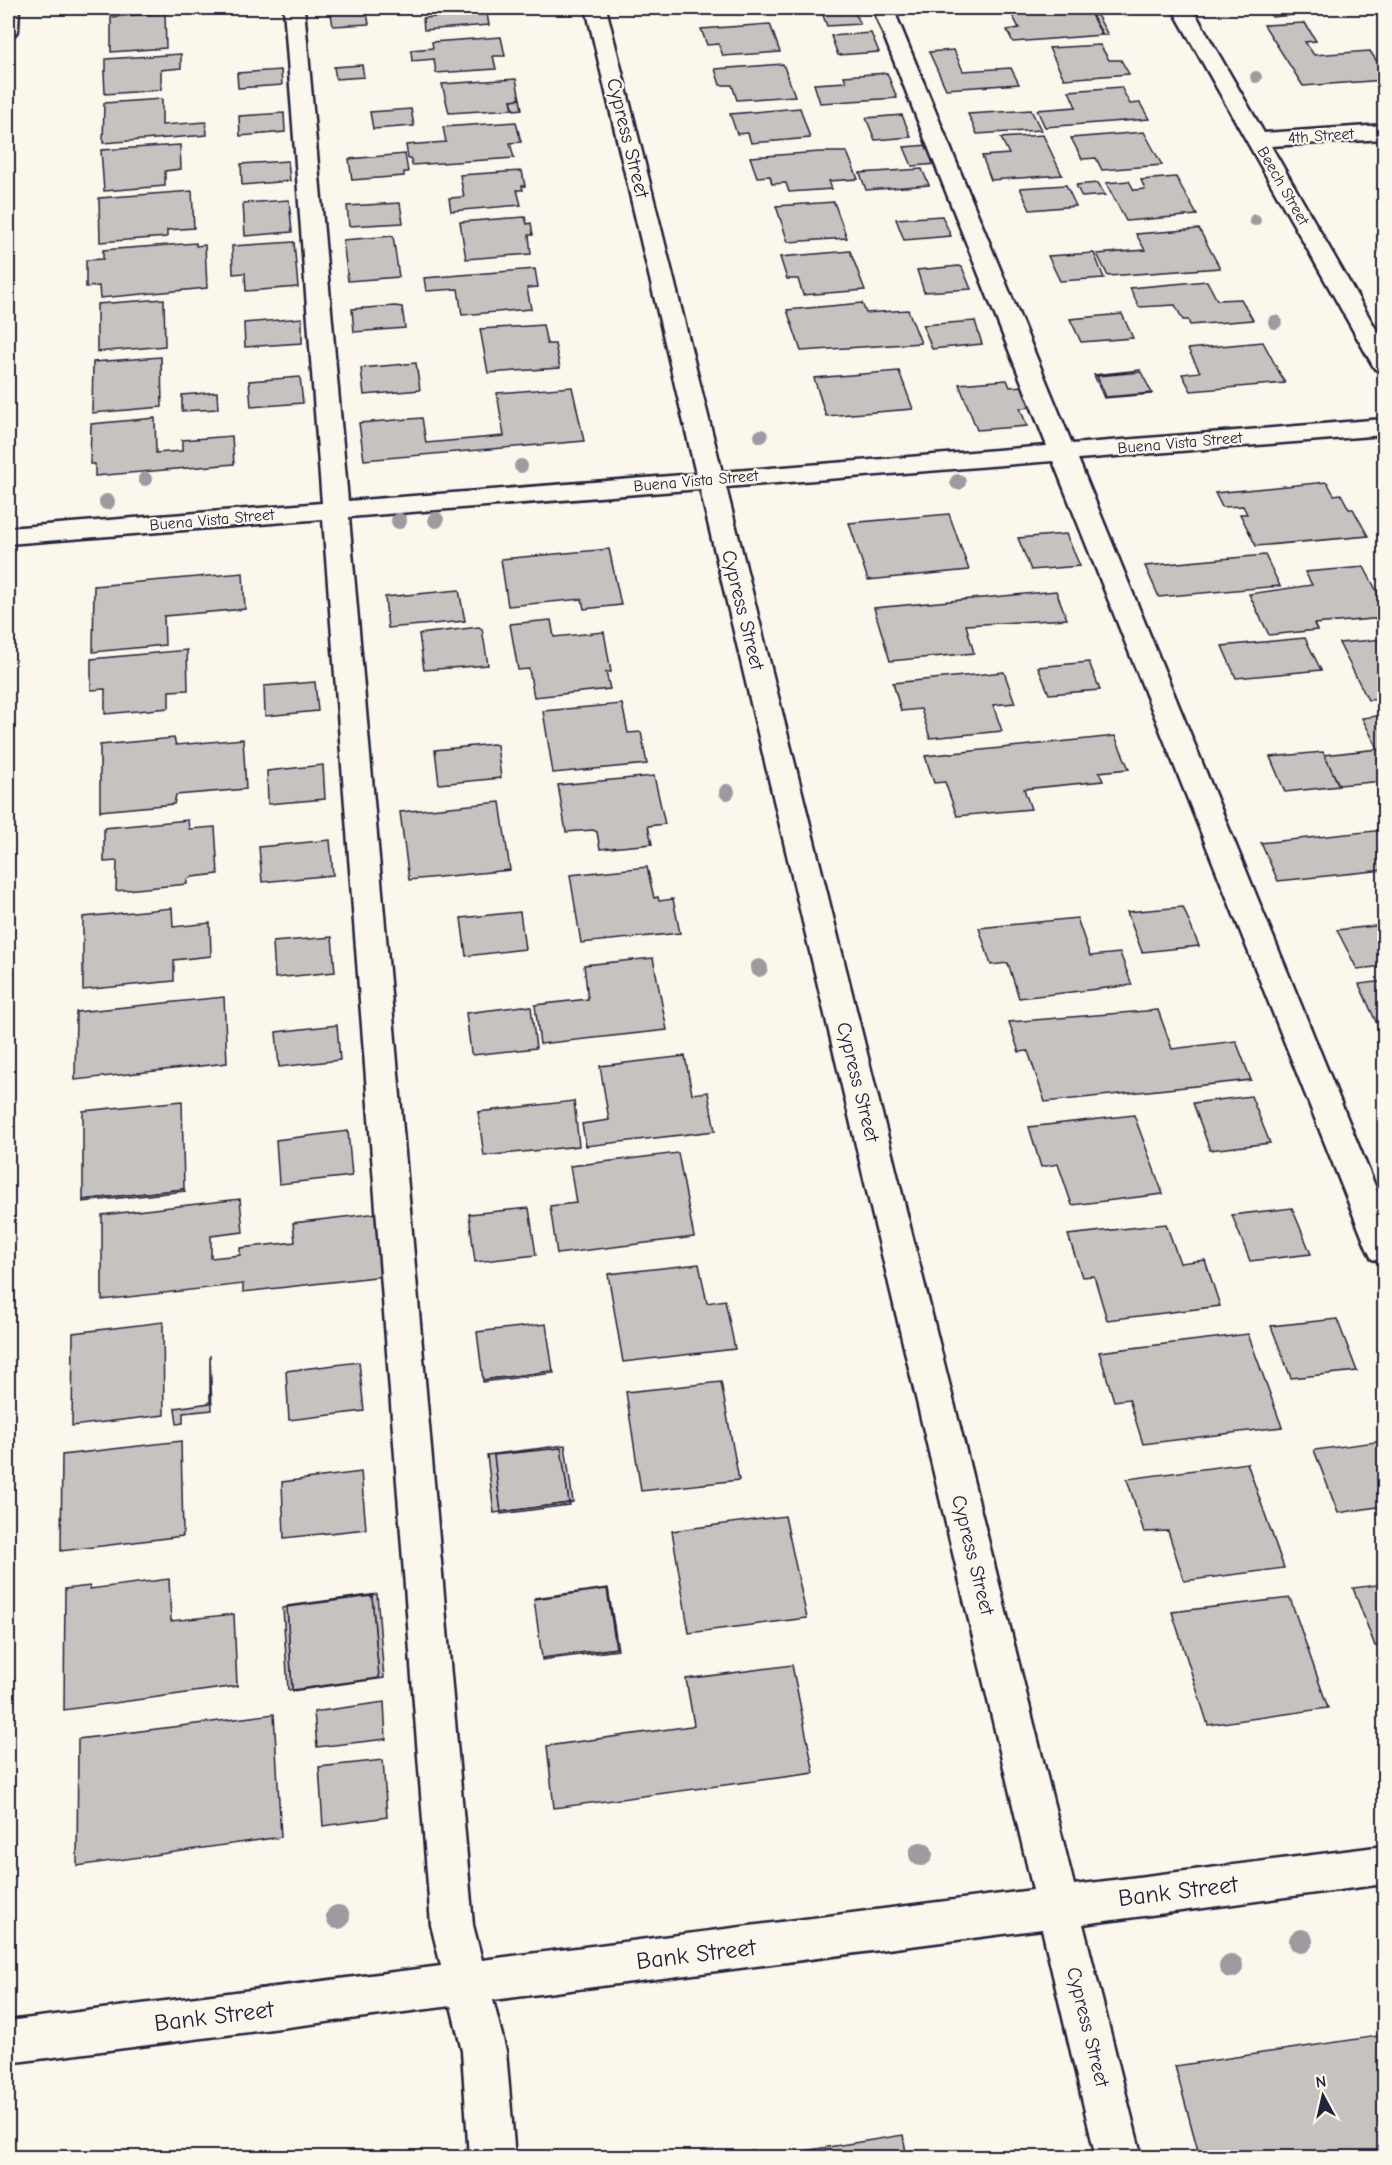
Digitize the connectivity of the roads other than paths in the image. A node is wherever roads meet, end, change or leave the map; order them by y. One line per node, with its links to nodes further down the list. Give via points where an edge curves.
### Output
1 (9, 8): 6 (street)
2 (294, 8): 13 (street)
3 (596, 8): 12 (street, Cypress Street)
4 (883, 8): 11 (street)
5 (1182, 8): 8 (street, Beech Street)
6 (8, 30)
7 (1384, 132): 8 (street, 4th Street)
8 (1258, 140): 9 (street, Beech Street)
9 (1384, 364)
10 (1384, 427): 11 (street, Buena Vista Street)
11 (1063, 452): 12 (street, Buena Vista Street); 15 (street)
12 (711, 480): 13 (street, Buena Vista Street); 17 (street, Cypress Street)
13 (336, 510): 14 (street, Buena Vista Street); 18 (street, via 452,1924)
14 (8, 536)
15 (1384, 1249)
16 (1384, 1864): 17 (street, Bank Street)
17 (1058, 1907): 18 (street, Bank Street); 21 (street, Cypress Street)
18 (465, 1984): 19 (street, Bank Street); 20 (street, via 483,2051)
19 (8, 2042)
20 (492, 2157)
21 (1119, 2157)

